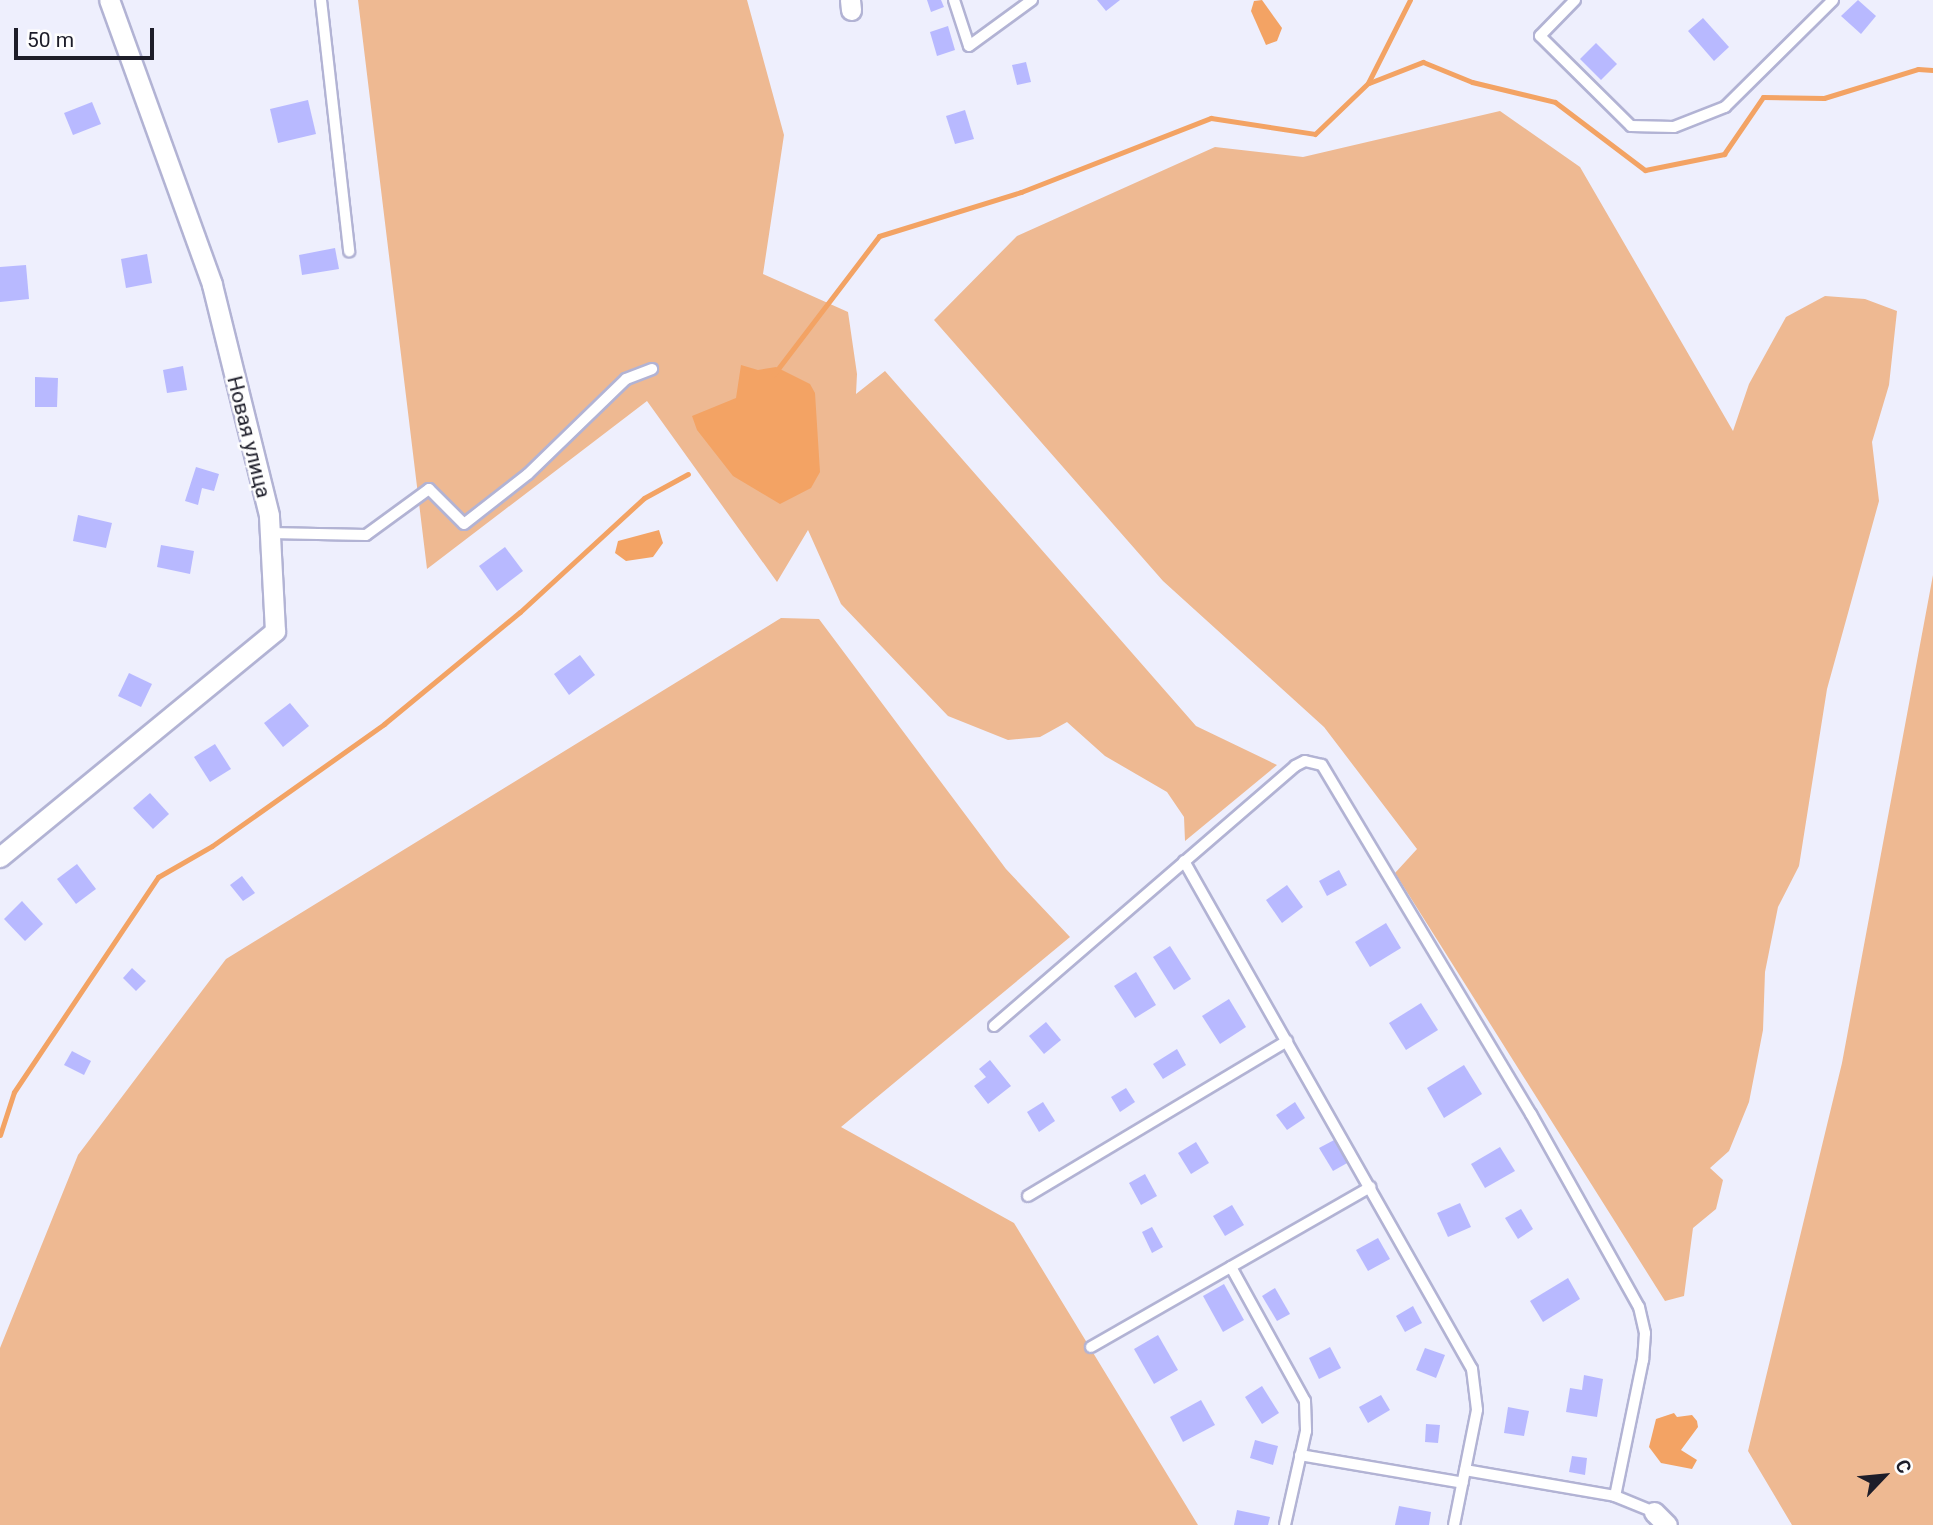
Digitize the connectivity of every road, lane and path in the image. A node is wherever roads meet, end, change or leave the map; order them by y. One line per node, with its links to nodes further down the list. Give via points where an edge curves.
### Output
1 (109, 0): 9 (street, Новая улица, via 212,284)
2 (321, 0): 7 (lane)
3 (954, 0): 4 (lane, via 969,46)
4 (1032, 0)
5 (1575, 0): 6 (lane, via 1540,36 1631,126 1674,127 1725,107)
6 (1833, 0)
7 (349, 251)
8 (652, 369): 9 (lane, via 626,379 528,474 464,524 429,489 366,535)
9 (270, 533): 10 (street, Новая улица, via 275,631)
10 (0, 857)
11 (1184, 861): 12 (lane); 13 (lane); 21 (lane, via 1299,762 1316,762 1327,772 1531,1114 1639,1307 1645,1333 1643,1360)
12 (995, 1026)
13 (1287, 1041): 14 (lane); 15 (lane)
14 (1370, 1187): 16 (lane); 19 (lane, via 1475,1378 1476,1410)
15 (1028, 1196)
16 (1231, 1267): 17 (lane); 18 (lane, via 1305,1401 1307,1421)
17 (1091, 1347)
18 (1300, 1455): 20 (lane); 23 (lane)
19 (1465, 1470): 20 (lane); 21 (lane)
20 (1462, 1483): 24 (lane)
21 (1615, 1496): 22 (lane)
22 (1661, 1518)
23 (1285, 1525)
24 (1454, 1525)

